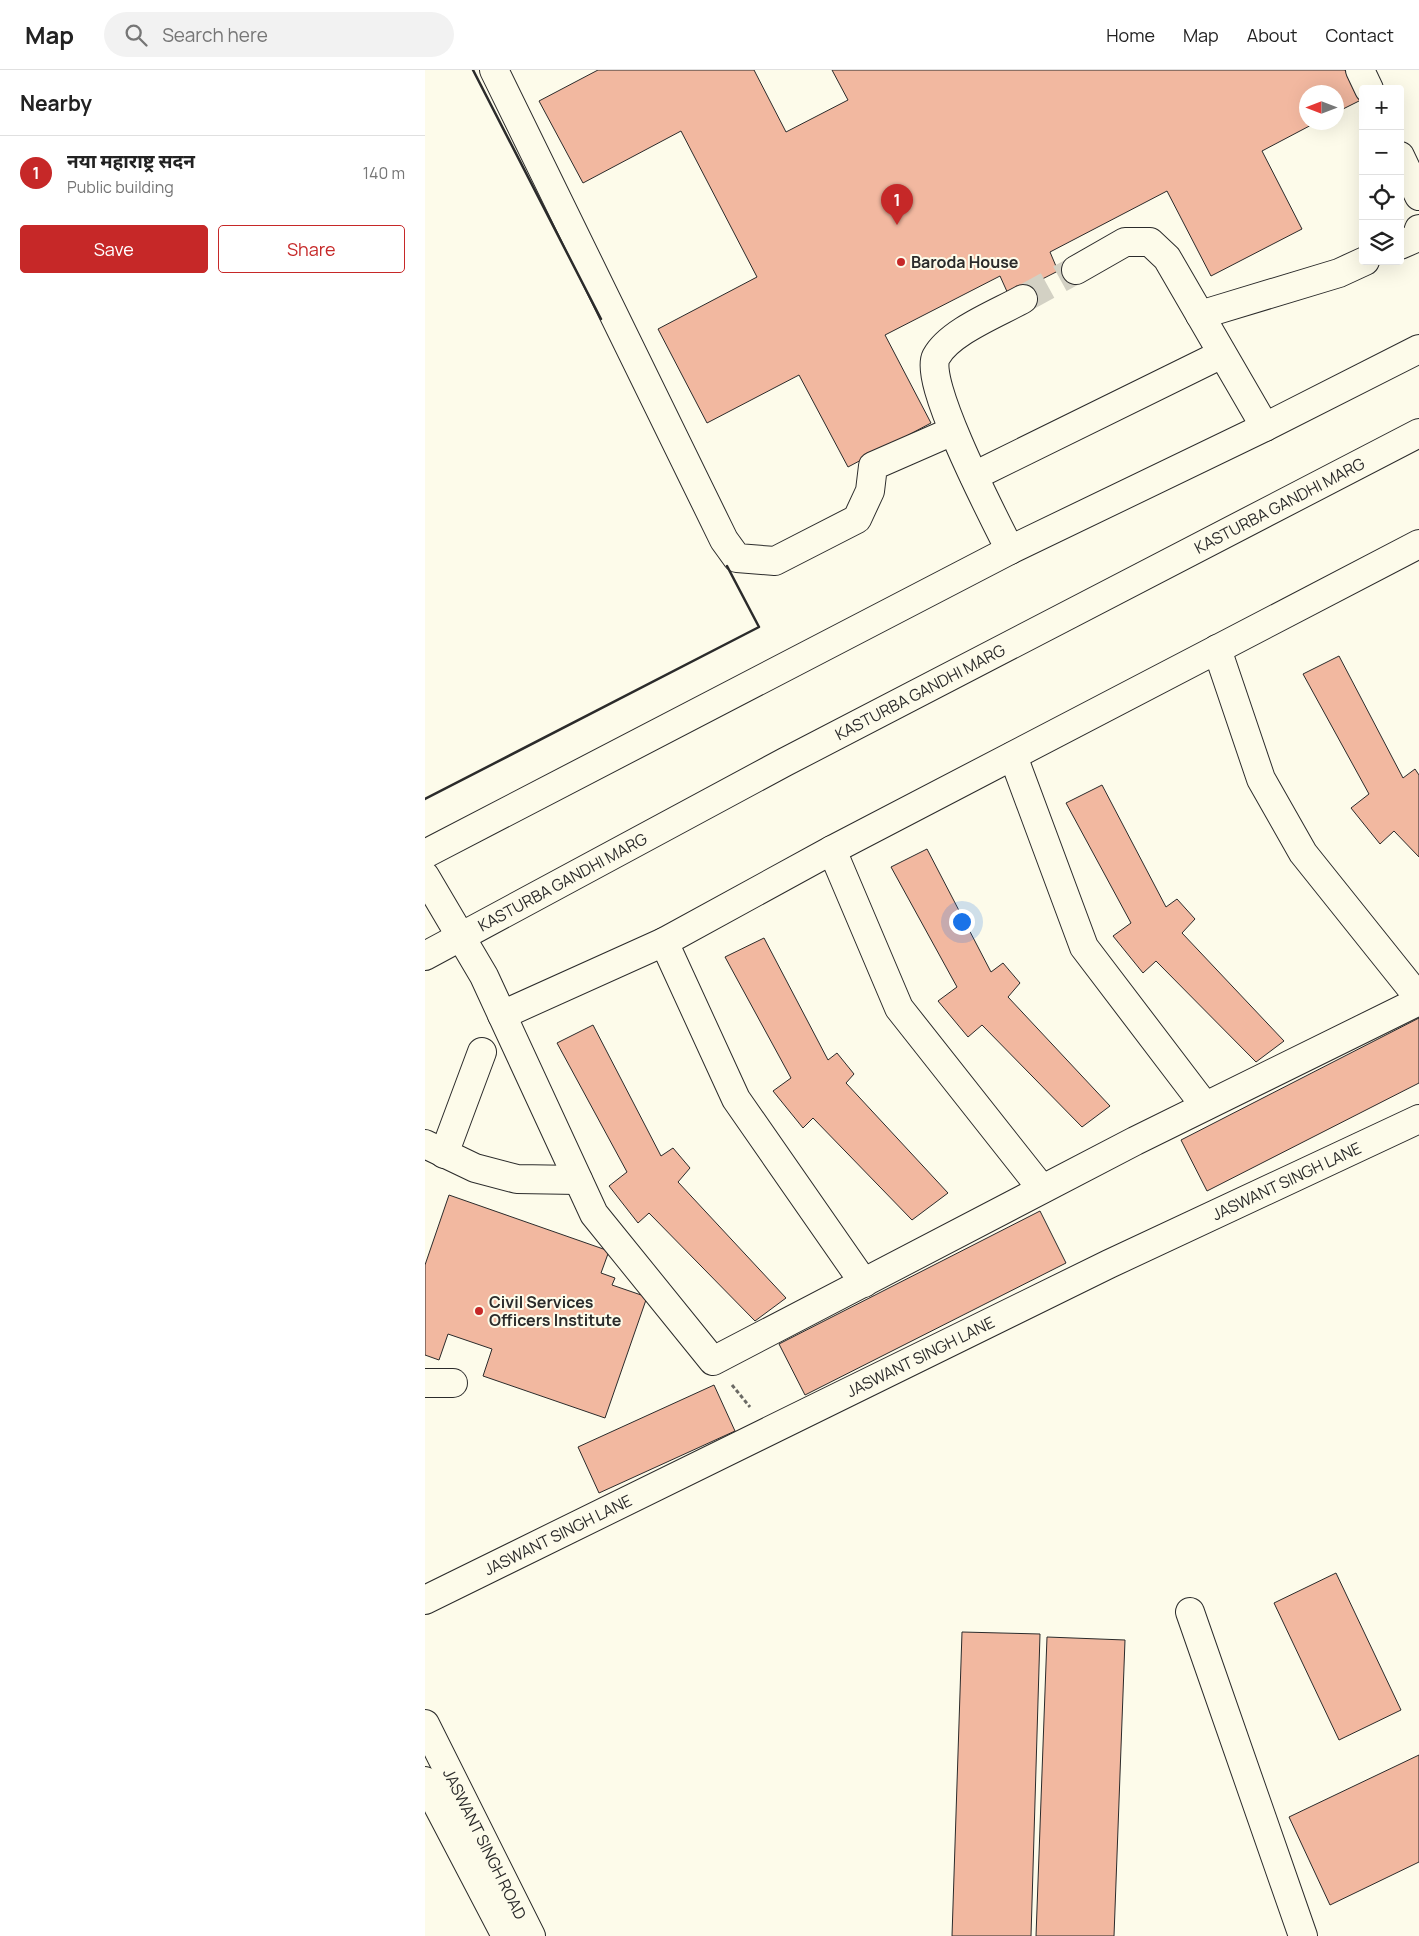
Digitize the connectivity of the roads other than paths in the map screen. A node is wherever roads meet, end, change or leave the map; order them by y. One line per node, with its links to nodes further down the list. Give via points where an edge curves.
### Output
1 (494, 70): 15 (main road, via 724,540 737,558 775,560 857,518 870,491 873,466)
2 (1360, 70): 3 (main road)
3 (1367, 85)
4 (1404, 164): 5 (main road)
5 (1419, 196)
6 (1419, 229): 7 (main road, via 1416,238)
7 (1404, 243)
8 (1359, 264): 11 (main road, via 1339,273)
9 (1076, 270): 11 (main road, via 1125,242 1150,242 1167,258)
10 (1023, 299): 15 (main road, via 947,342 935,359 936,381)
11 (1200, 315): 13 (main road)
12 (1419, 348): 14 (main road)
13 (1222, 354): 14 (main road); 17 (main road)
14 (1265, 427): 19 (main road)
15 (953, 431): 17 (main road)
16 (1419, 433): 25 (main road, KASTURBA GANDHI MARG, via 785,762)
17 (974, 476): 19 (main road)
18 (1418, 549): 20 (main road)
19 (1010, 550): 23 (main road)
20 (1217, 649): 21 (main road); 28 (main road, via 1261,779 1303,853)
21 (1013, 756): 22 (main road); 31 (main road, via 1084,947)
22 (832, 850): 26 (main road); 35 (main road, via 899,1008)
23 (425, 854)
24 (425, 876): 25 (main road)
25 (460, 937): 27 (main road, KASTURBA GANDHI MARG); 29 (main road, via 484,976)
26 (665, 942): 29 (main road); 36 (main road, via 736,1098)
27 (425, 956)
28 (1419, 999): 31 (main road)
29 (502, 1015): 34 (main road)
30 (482, 1052): 33 (main road)
31 (1205, 1106): 35 (main road)
32 (1419, 1119): 39 (main road, JASWANT SINGH LANE, via 1109,1264)
33 (434, 1149): 34 (main road, via 475,1168 517,1179)
34 (578, 1180): 36 (main road, via 594,1214 713,1361)
35 (1042, 1189): 36 (main road)
36 (864, 1283)
37 (453, 1383): 38 (main road)
38 (425, 1384)
39 (425, 1600)
40 (1190, 1612): 45 (main road)
41 (425, 1724): 44 (main road, JASWANT SINGH ROAD)
42 (425, 1781): 43 (main road, JASWANT SINGH ROAD)
43 (506, 1936)
44 (531, 1936)
45 (1303, 1936)

